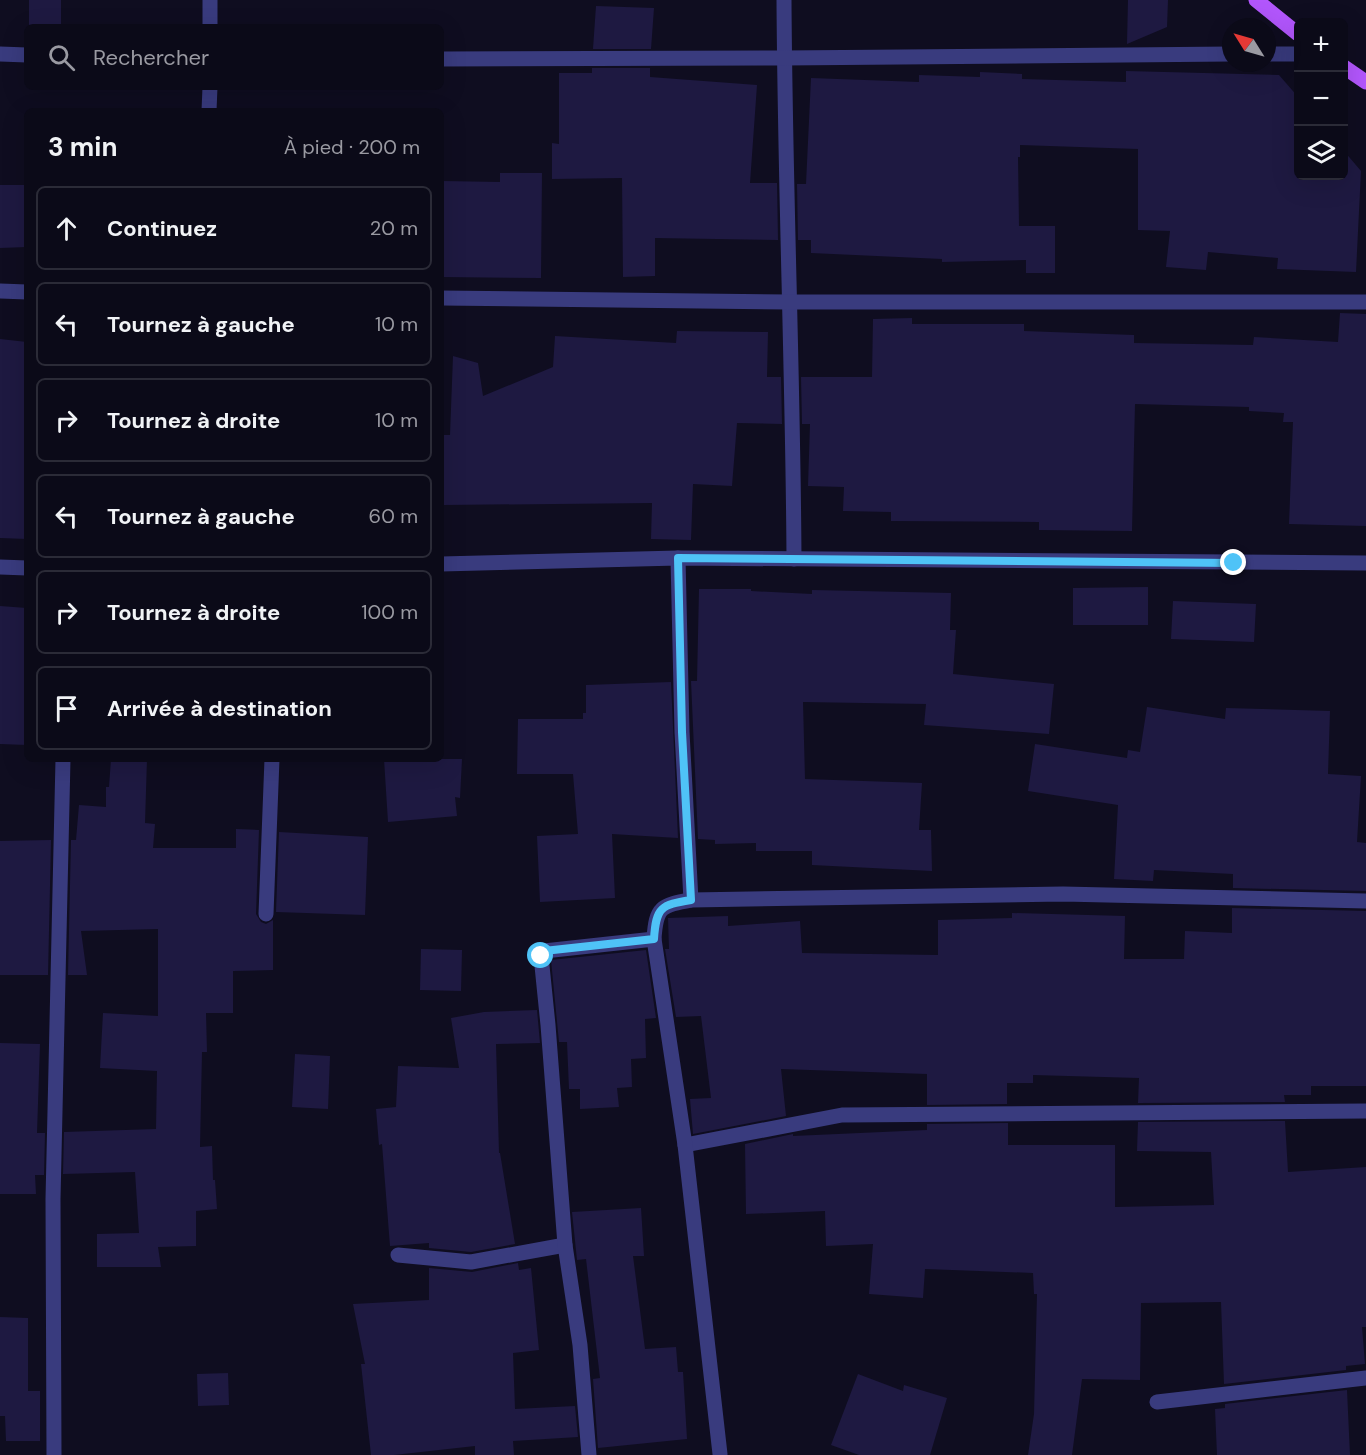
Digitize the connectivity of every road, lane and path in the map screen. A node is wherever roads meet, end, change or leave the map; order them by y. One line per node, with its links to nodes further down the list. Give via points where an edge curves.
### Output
1 (210, 0): 4 (street)
2 (784, 0): 11 (street)
3 (1256, 0): 5 (main road)
4 (210, 24)
5 (1294, 30)
6 (0, 54): 10 (street)
7 (1222, 54): 11 (street)
8 (1276, 54): 9 (street)
9 (1294, 54)
10 (24, 55)
11 (784, 58): 12 (street); 20 (street)
12 (444, 59)
13 (1348, 70): 14 (main road)
14 (1366, 81)
15 (210, 90): 16 (street)
16 (209, 108)
17 (0, 291): 18 (street)
18 (24, 292)
19 (444, 298): 20 (street)
20 (789, 302): 21 (street); 23 (street)
21 (1366, 302)
22 (678, 558): 23 (street); 25 (street); 30 (street)
23 (794, 559): 24 (street)
24 (1366, 563)
25 (444, 564)
26 (0, 567): 27 (street)
27 (24, 568)
28 (63, 762): 40 (street, via 54,1187)
29 (272, 762): 32 (street)
30 (691, 900): 31 (street, via 1063,894); 33 (street, via 673,903 657,913)
31 (1366, 902)
32 (266, 915)
33 (654, 939): 35 (street); 36 (street, via 544,951 541,956)
34 (1366, 1111): 35 (street, via 842,1115)
35 (685, 1145): 42 (street)
36 (565, 1245): 37 (street, via 471,1262); 41 (street, via 580,1345)
37 (398, 1255)
38 (1366, 1378): 39 (street)
39 (1157, 1402)
40 (54, 1455)
41 (589, 1455)
42 (720, 1455)

